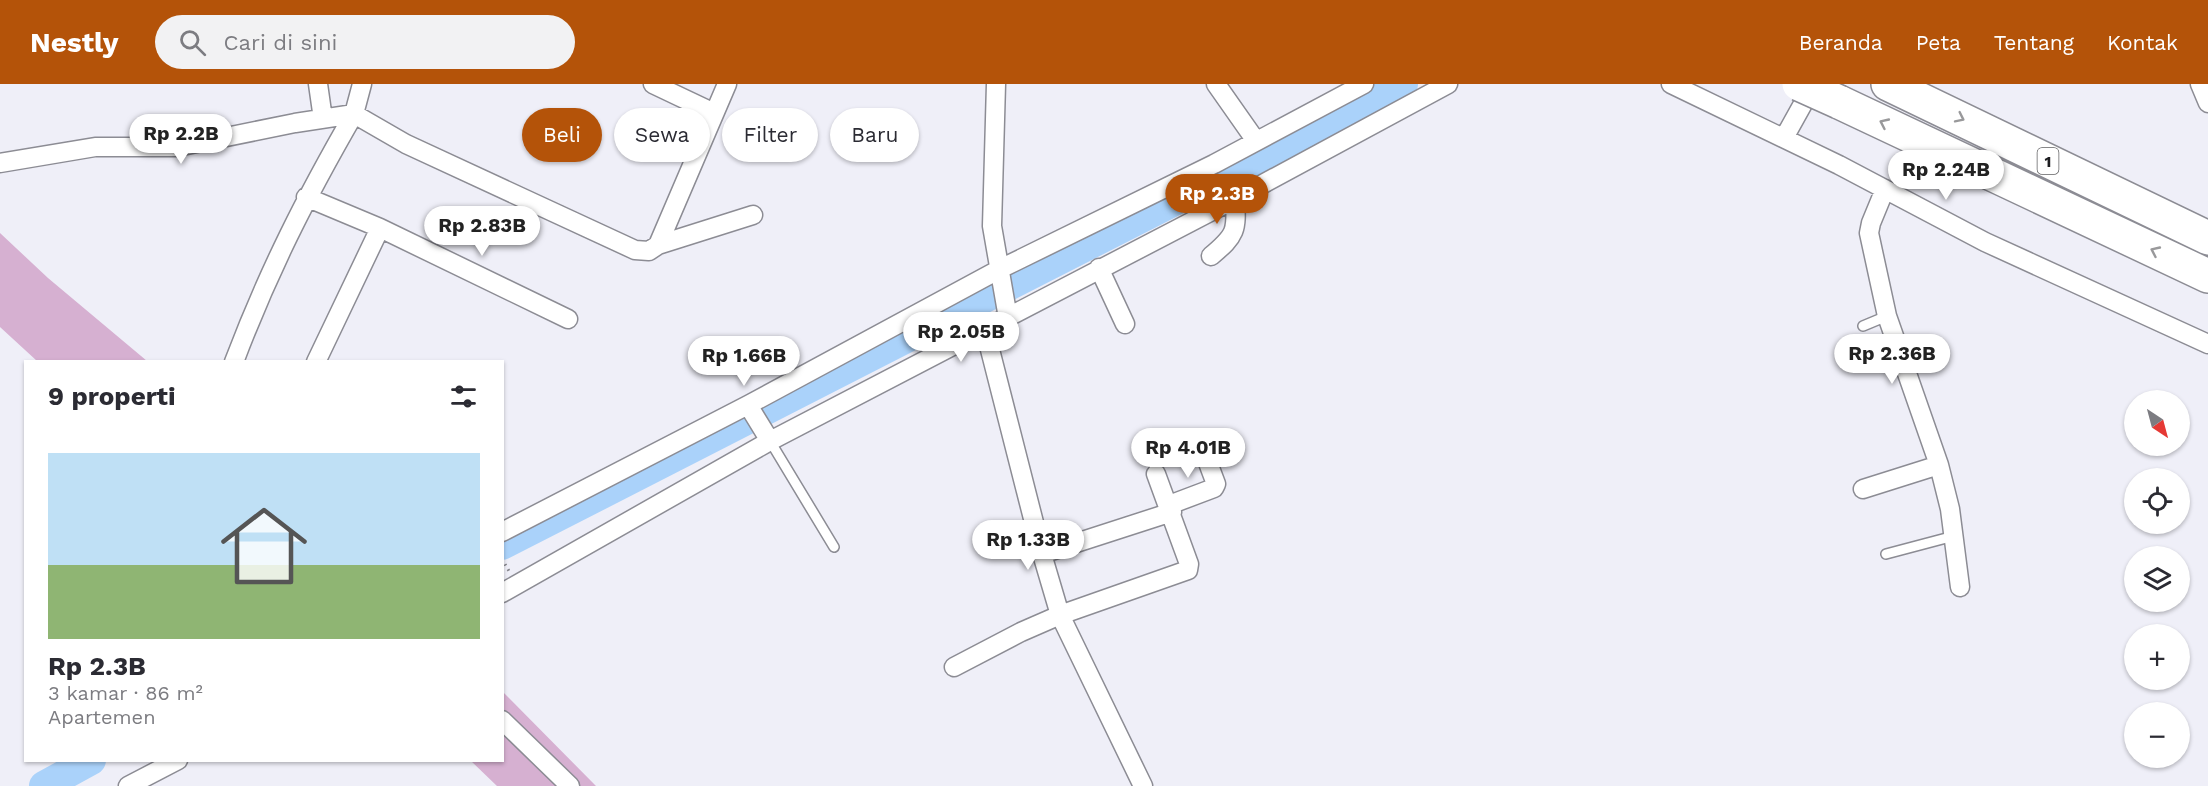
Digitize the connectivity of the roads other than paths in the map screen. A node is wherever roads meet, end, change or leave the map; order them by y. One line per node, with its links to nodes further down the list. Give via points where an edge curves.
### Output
1 (318, 84): 17 (street)
2 (362, 84): 16 (street)
3 (653, 84): 15 (street)
4 (727, 84): 15 (street)
5 (996, 84): 30 (street, via 993,226)
6 (1216, 84): 19 (street)
7 (1364, 84): 19 (street)
8 (1448, 84): 23 (street)
9 (1671, 84): 18 (street)
10 (1800, 84): 13 (highway, 1, bridge)
11 (1888, 84): 26 (highway, 1, one-way to 26)
12 (2200, 84): 14 (street)
13 (1826, 93): 18 (street); 31 (highway, 1, one-way to 13)
14 (2208, 104)
15 (714, 113): 27 (street)
16 (354, 114): 17 (street); 22 (street); 27 (street, via 406,144 635,250 649,251)
17 (323, 119): 20 (street, via 177,147 95,147)
18 (1784, 138): 21 (street)
19 (1256, 141): 30 (street)
20 (0, 163)
21 (1885, 189): 33 (street, via 1869,233); 38 (street, via 1985,242)
22 (306, 196): 25 (street); 39 (street, via 261,289)
23 (1235, 199): 28 (street, via 1237,225); 29 (street)
24 (753, 215): 27 (street)
25 (381, 228): 34 (street); 40 (street)
26 (2208, 238)
27 (658, 245)
28 (1211, 256)
29 (1099, 268): 32 (street); 35 (street)
30 (1000, 269): 32 (street); 41 (street)
31 (2208, 276)
32 (1007, 314): 37 (street)
33 (1887, 316): 36 (lane); 44 (street)
34 (568, 319)
35 (1125, 324)
36 (1863, 326)
37 (985, 330): 42 (street); 51 (street)
38 (2208, 344)
39 (235, 360)
40 (317, 360)
41 (750, 409): 42 (street); 48 (street)
42 (767, 437): 50 (lane); 54 (street)
43 (1204, 452): 47 (street, via 1214,488)
44 (1939, 465): 46 (street); 49 (street)
45 (1156, 474): 47 (street)
46 (1863, 489)
47 (1170, 508): 51 (street); 55 (street, via 1188,570)
48 (504, 531)
49 (1954, 536): 52 (lane); 53 (street)
50 (834, 547)
51 (1042, 554): 55 (street)
52 (1886, 554)
53 (1960, 587)
54 (504, 592)
55 (1060, 615): 56 (street); 61 (street)
56 (954, 667)
57 (504, 722): 60 (street)
58 (174, 762): 59 (street)
59 (128, 786)
60 (570, 786)
61 (1143, 786)

